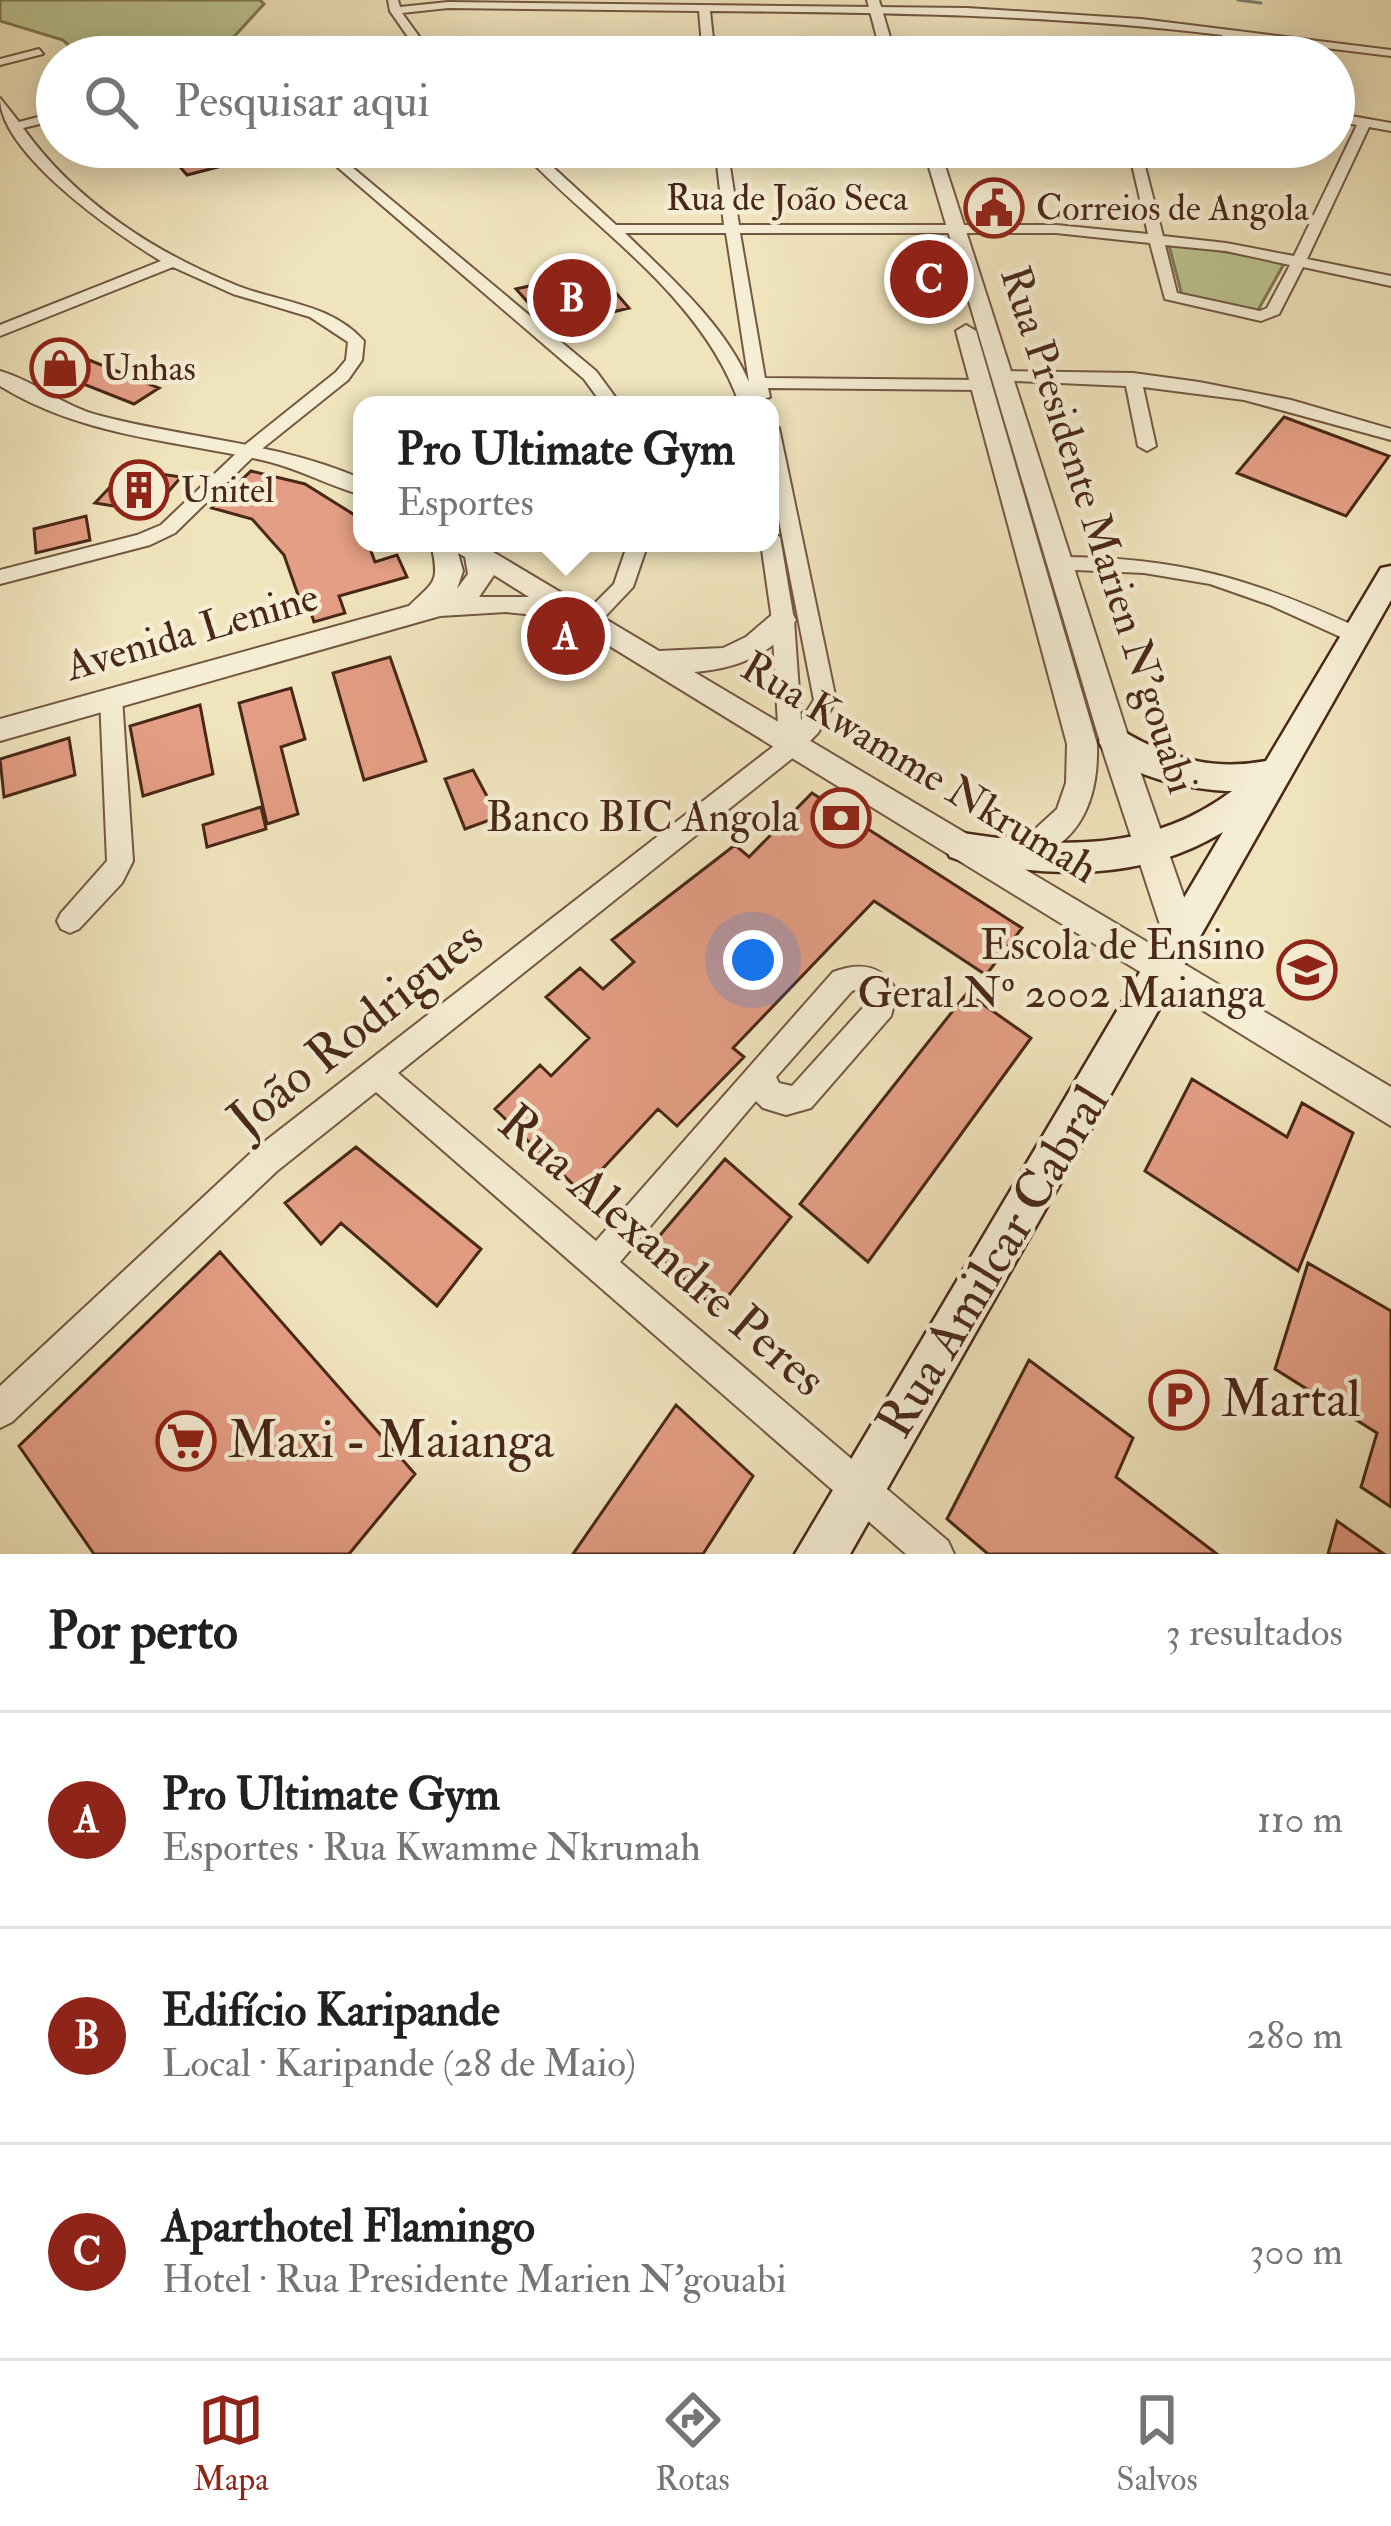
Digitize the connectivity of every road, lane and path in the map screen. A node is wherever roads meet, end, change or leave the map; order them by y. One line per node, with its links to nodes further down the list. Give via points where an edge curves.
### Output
1 (686, 3): 3 (street); 4 (street)
2 (881, 4): 4 (street); 5 (street); 8 (street); 9 (street)
3 (394, 5): 6 (street)
4 (704, 7): 7 (street)
5 (1227, 32): 10 (street); 11 (street)
6 (411, 36)
7 (707, 36)
8 (886, 36)
9 (895, 36)
10 (1228, 36)
11 (1260, 36)
12 (1355, 48): 13 (street)
13 (1391, 52)
14 (36, 53): 15 (street)
15 (0, 62)
16 (7, 118): 20 (street); 22 (street)
17 (1355, 120): 18 (street)
18 (1365, 122): 19 (street); 21 (street)
19 (1391, 127)
20 (0, 138)
21 (1355, 143)
22 (36, 150)
23 (52, 168): 36 (street)
24 (345, 168): 45 (street)
25 (546, 168): 32 (street)
26 (724, 168): 33 (street)
27 (922, 168): 31 (street, Rua Presidente Marien N'gouabi)
28 (935, 168): 31 (street, Rua Presidente Marien N'gouabi)
29 (1139, 168): 34 (street)
30 (1343, 168): 35 (street)
31 (946, 227): 33 (street, Rua de João Seca); 34 (street, Rua de João Seca); 43 (street, Rua Presidente Marien N'gouabi)
32 (611, 229): 33 (street, Rua de João Seca); 38 (street)
33 (734, 230): 39 (street)
34 (1154, 237): 35 (street, Rua de João Seca); 35 (street, via 1173,299 1255,316 1273,311)
35 (1298, 261): 37 (street, Rua de João Seca)
36 (172, 262): 40 (street); 50 (street, via 240,292 325,315 356,341 342,376)
37 (1391, 281)
38 (698, 320): 39 (street, via 730,333); 44 (street)
39 (746, 324): 44 (street)
40 (0, 331)
41 (0, 377): 50 (street, via 66,414 107,426)
42 (1133, 378): 43 (street); 48 (street, via 1262,395); 49 (street)
43 (992, 381): 44 (street); 58 (street, Rua Presidente Marien N'gouabi); 71 (street, Rua Presidente Marien N'gouabi, via 1085,777 1073,816 1038,843)
44 (752, 384): 46 (street); 47 (street)
45 (605, 396)
46 (750, 396)
47 (759, 396)
48 (1391, 435)
49 (1147, 446)
50 (251, 448): 52 (street, via 304,460); 60 (street, via 156,536)
51 (779, 473): 69 (street, João Rodrigues, via 825,700)
52 (353, 484)
53 (445, 552): 61 (street, Avenida Lenine, via 450,572 442,596)
54 (470, 552): 61 (street, Avenida Lenine, via 482,575 466,596)
55 (475, 552): 62 (street, Rua Kwamme Nkrumah)
56 (635, 552): 62 (street, via 622,587)
57 (772, 552): 63 (street)
58 (1060, 564): 64 (street, via 1207,573); 68 (street, Rua Presidente Marien N'gouabi)
59 (1391, 575): 64 (main road, Rua Amilcar Cabral)
60 (0, 577)
61 (407, 615): 62 (street, via 524,603); 66 (street, Avenida Lenine)
62 (591, 619): 65 (street, Rua Kwamme Nkrumah)
63 (783, 620): 65 (street, via 732,660); 69 (street)
64 (1353, 634): 70 (main road, Rua Amilcar Cabral)
65 (655, 659): 69 (street, Rua Kwamme Nkrumah)
66 (111, 698): 67 (street, Avenida Lenine); 73 (street, via 120,861)
67 (0, 730)
68 (1115, 742): 70 (main road, via 1197,779); 72 (street, Rua Presidente Marien N'gouabi)
69 (791, 743): 71 (street, Rua Kwamme Nkrumah); 75 (street, João Rodrigues)
70 (1280, 771): 72 (main road, via 1192,837); 74 (main road, Rua Amilcar Cabral)
71 (962, 848): 72 (main road, via 1063,860); 74 (street, Rua Kwamme Nkrumah)
72 (1153, 851): 74 (street, Rua Presidente Marien N'gouabi)
73 (70, 920)
74 (1173, 955): 77 (street, Rua Kwamme Nkrumah); 80 (main road, Rua Amilcar Cabral)
75 (376, 1073): 78 (street, Rua Alexandre Peres); 79 (street, João Rodrigues, via 233,1190)
76 (761, 1073): 76 (street, via 773,1100 801,1098 881,1007 883,992 872,980 843,981); 78 (street)
77 (1391, 1108)
78 (598, 1263): 80 (street, Rua Alexandre Peres)
79 (0, 1410)
80 (860, 1489): 81 (main road, Rua Amilcar Cabral); 82 (street, Rua Alexandre Peres)
81 (821, 1554)
82 (935, 1554)

